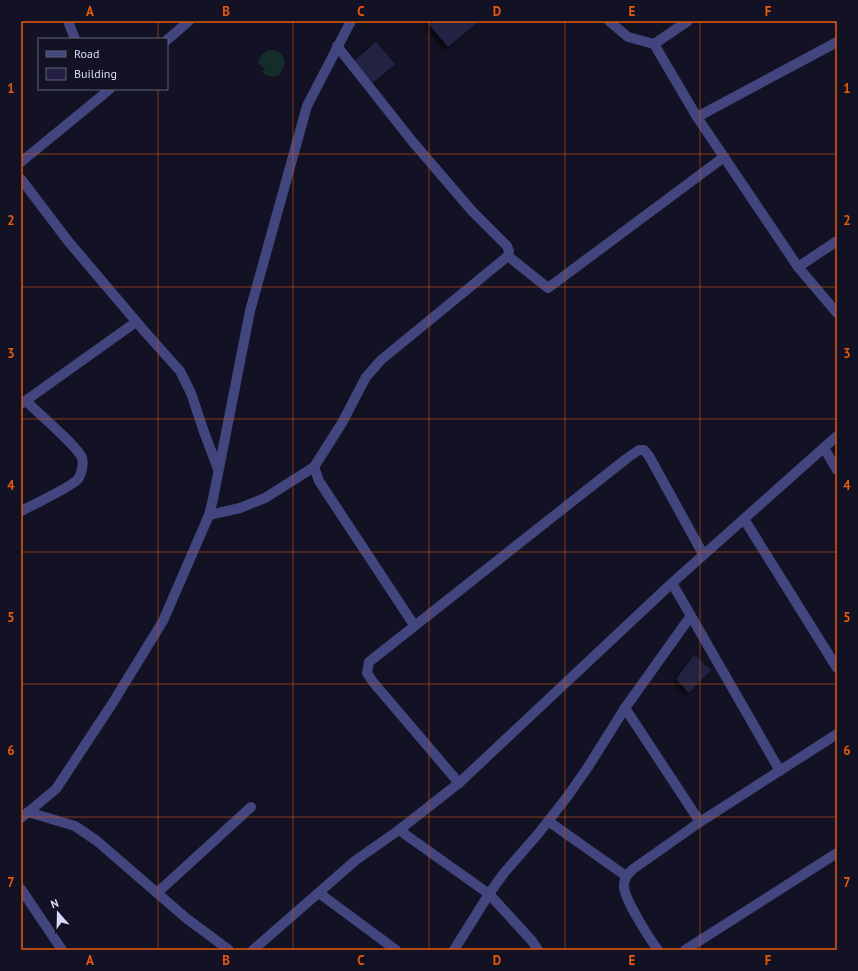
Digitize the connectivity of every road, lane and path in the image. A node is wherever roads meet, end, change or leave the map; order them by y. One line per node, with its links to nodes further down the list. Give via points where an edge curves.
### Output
1 (68, 21): 6 (street)
2 (189, 21): 7 (street)
3 (350, 21): 10 (street)
4 (609, 21): 9 (street, via 628,37)
5 (688, 21): 9 (street)
6 (75, 38)
7 (168, 39)
8 (837, 42): 12 (street)
9 (654, 44): 12 (street)
10 (337, 46): 17 (street, via 472,211 507,246); 25 (street, via 307,106 284,187 250,311)
11 (108, 90): 14 (street)
12 (697, 117): 13 (street)
13 (724, 157): 17 (street, via 548,288); 18 (street)
14 (21, 162)
15 (21, 179): 20 (street, via 68,241)
16 (837, 241): 18 (street)
17 (508, 256): 24 (street, via 381,360 366,377 342,423)
18 (798, 268): 19 (street)
19 (837, 314)
20 (136, 322): 21 (street); 25 (street, via 180,371 191,393)
21 (24, 402): 27 (street, via 76,449 82,459 82,468 78,479 67,487)
22 (837, 436): 23 (street)
23 (824, 448): 26 (street); 29 (street)
24 (314, 467): 28 (street, via 265,498); 33 (street, via 319,481)
25 (218, 469): 28 (street)
26 (837, 470)
27 (21, 511)
28 (209, 516): 40 (street, via 163,621 112,704 56,789)
29 (744, 519): 30 (street); 34 (street)
30 (703, 554): 31 (street); 33 (street, via 649,456 644,450 639,450)
31 (672, 583): 32 (street); 38 (street)
32 (690, 617): 35 (street); 37 (street)
33 (414, 625): 38 (street, via 369,662 367,673)
34 (837, 668)
35 (625, 708): 41 (street, via 588,767); 42 (street)
36 (837, 734): 37 (street)
37 (780, 771): 42 (street)
38 (459, 783): 43 (street)
39 (251, 807): 47 (street)
40 (25, 815): 47 (street, via 75,826 97,841)
41 (548, 821): 45 (street); 49 (street)
42 (700, 822): 45 (street)
43 (399, 830): 48 (street, via 356,860); 49 (street)
44 (837, 853): 57 (street)
45 (626, 876): 56 (street, via 624,887 627,898)
46 (21, 890): 50 (street)
47 (157, 893): 51 (street)
48 (319, 893): 52 (street); 53 (street)
49 (489, 894): 54 (street); 55 (street)
50 (62, 950)
51 (229, 950)
52 (253, 950)
53 (396, 950)
54 (454, 950)
55 (538, 950)
56 (658, 950)
57 (685, 950)

